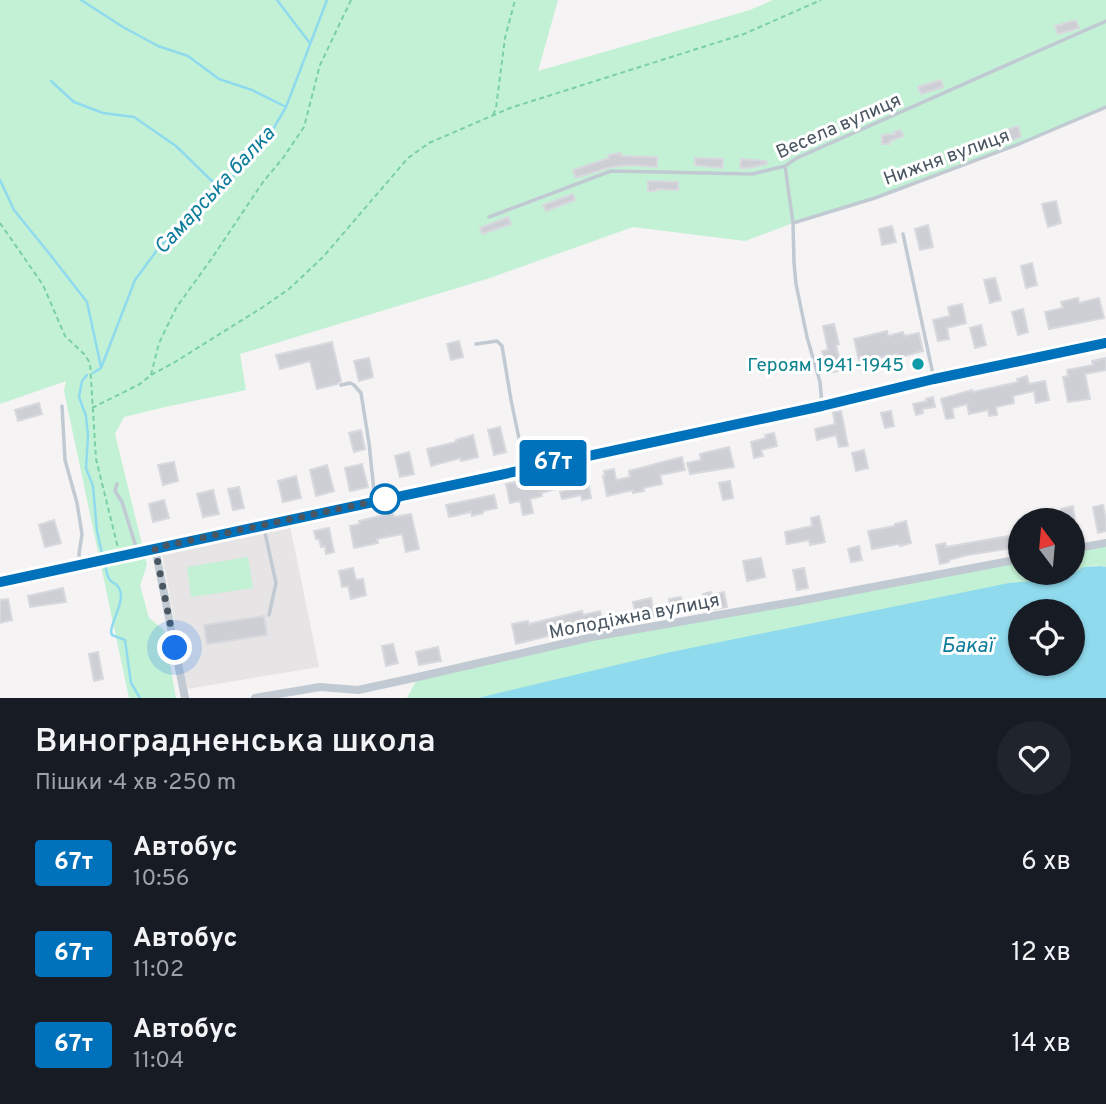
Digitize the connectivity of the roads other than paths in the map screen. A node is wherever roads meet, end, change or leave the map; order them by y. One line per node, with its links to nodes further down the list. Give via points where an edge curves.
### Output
1 (1106, 21): 3 (lane, Весела вулиця)
2 (1106, 107): 5 (lane, Нижня вулиця, via 876,198)
3 (785, 166): 4 (lane, Весела вулиця, via 752,174 611,171); 5 (lane)
4 (489, 217)
5 (793, 223): 12 (lane, via 796,284)
6 (903, 234): 9 (lane)
7 (1106, 343): 9 (street)
8 (476, 344): 13 (lane, via 497,341 502,346)
9 (934, 379): 12 (street)
10 (341, 385): 15 (lane, via 350,383 361,393)
11 (62, 406): 22 (lane, via 65,460 82,534)
12 (822, 406): 13 (street)
13 (526, 469): 15 (street)
14 (117, 484): 20 (lane, via 115,491)
15 (375, 501): 16 (street)
16 (264, 525): 19 (street); 24 (lane, via 276,583)
17 (1106, 543): 18 (street)
18 (1085, 547)
19 (155, 548): 20 (street); 26 (street)
20 (137, 552): 22 (street)
21 (1008, 561): 25 (street, Молодіжна вулиця, via 592,636)
22 (80, 565): 23 (street)
23 (0, 582)
24 (269, 615)
25 (359, 694): 27 (street, Молодіжна вулиця, via 320,687)
26 (185, 698)
27 (255, 698)

